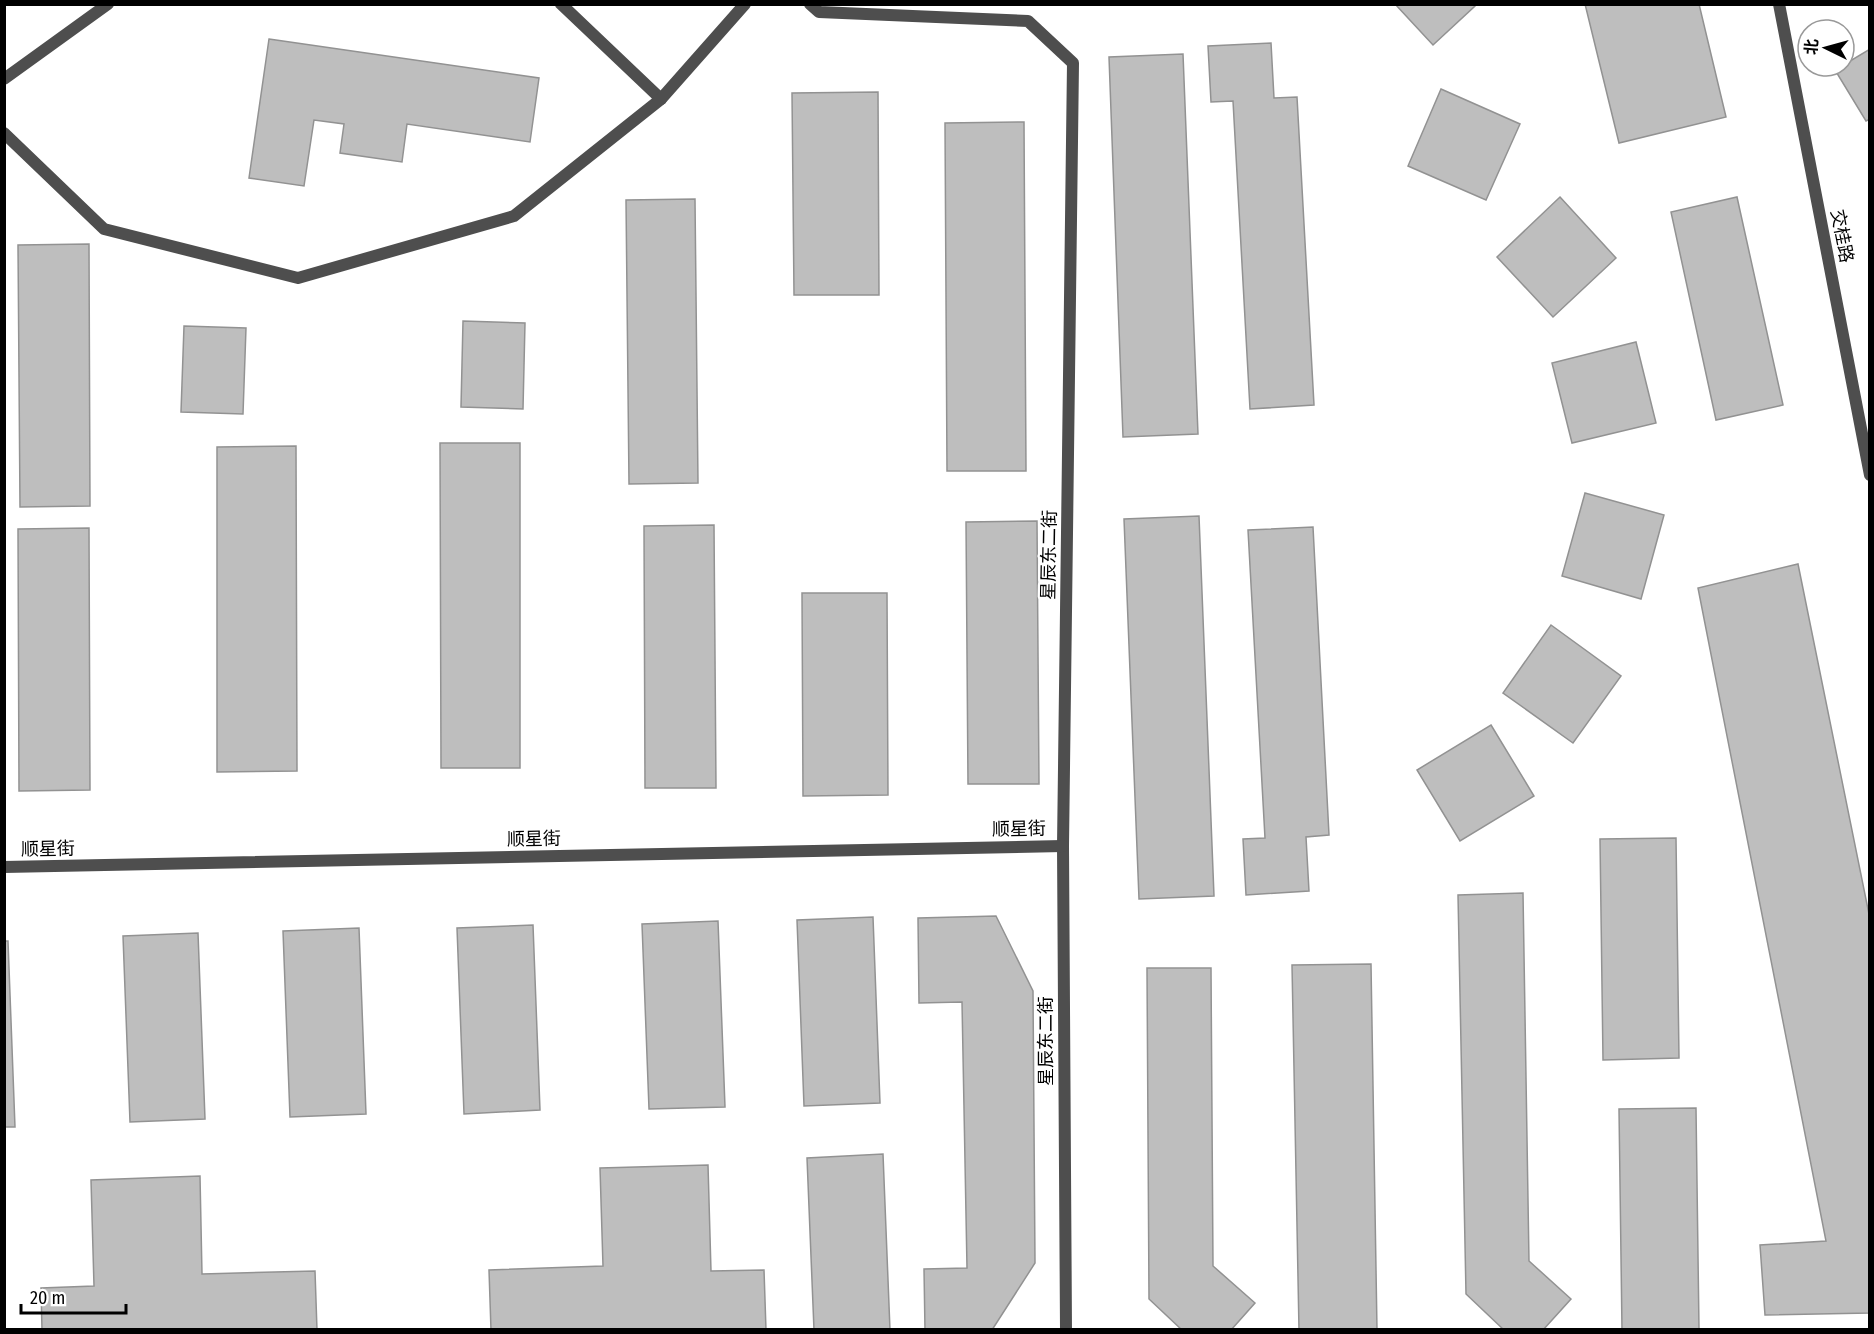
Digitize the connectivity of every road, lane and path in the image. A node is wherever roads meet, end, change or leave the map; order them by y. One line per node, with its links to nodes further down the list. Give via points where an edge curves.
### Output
1 (108, 4): 6 (street)
2 (561, 4): 7 (street)
3 (745, 4): 7 (street)
4 (810, 4): 10 (street, 星辰东二街, via 819,12 1028,21 1073,63)
5 (1779, 4): 9 (street, 交桂路)
6 (4, 79)
7 (661, 99): 8 (street, via 514,216 298,278 104,229)
8 (4, 133)
9 (1869, 471)
10 (1063, 846): 11 (street, 顺星街); 12 (street, 星辰东二街)
11 (4, 867)
12 (1066, 1329)

